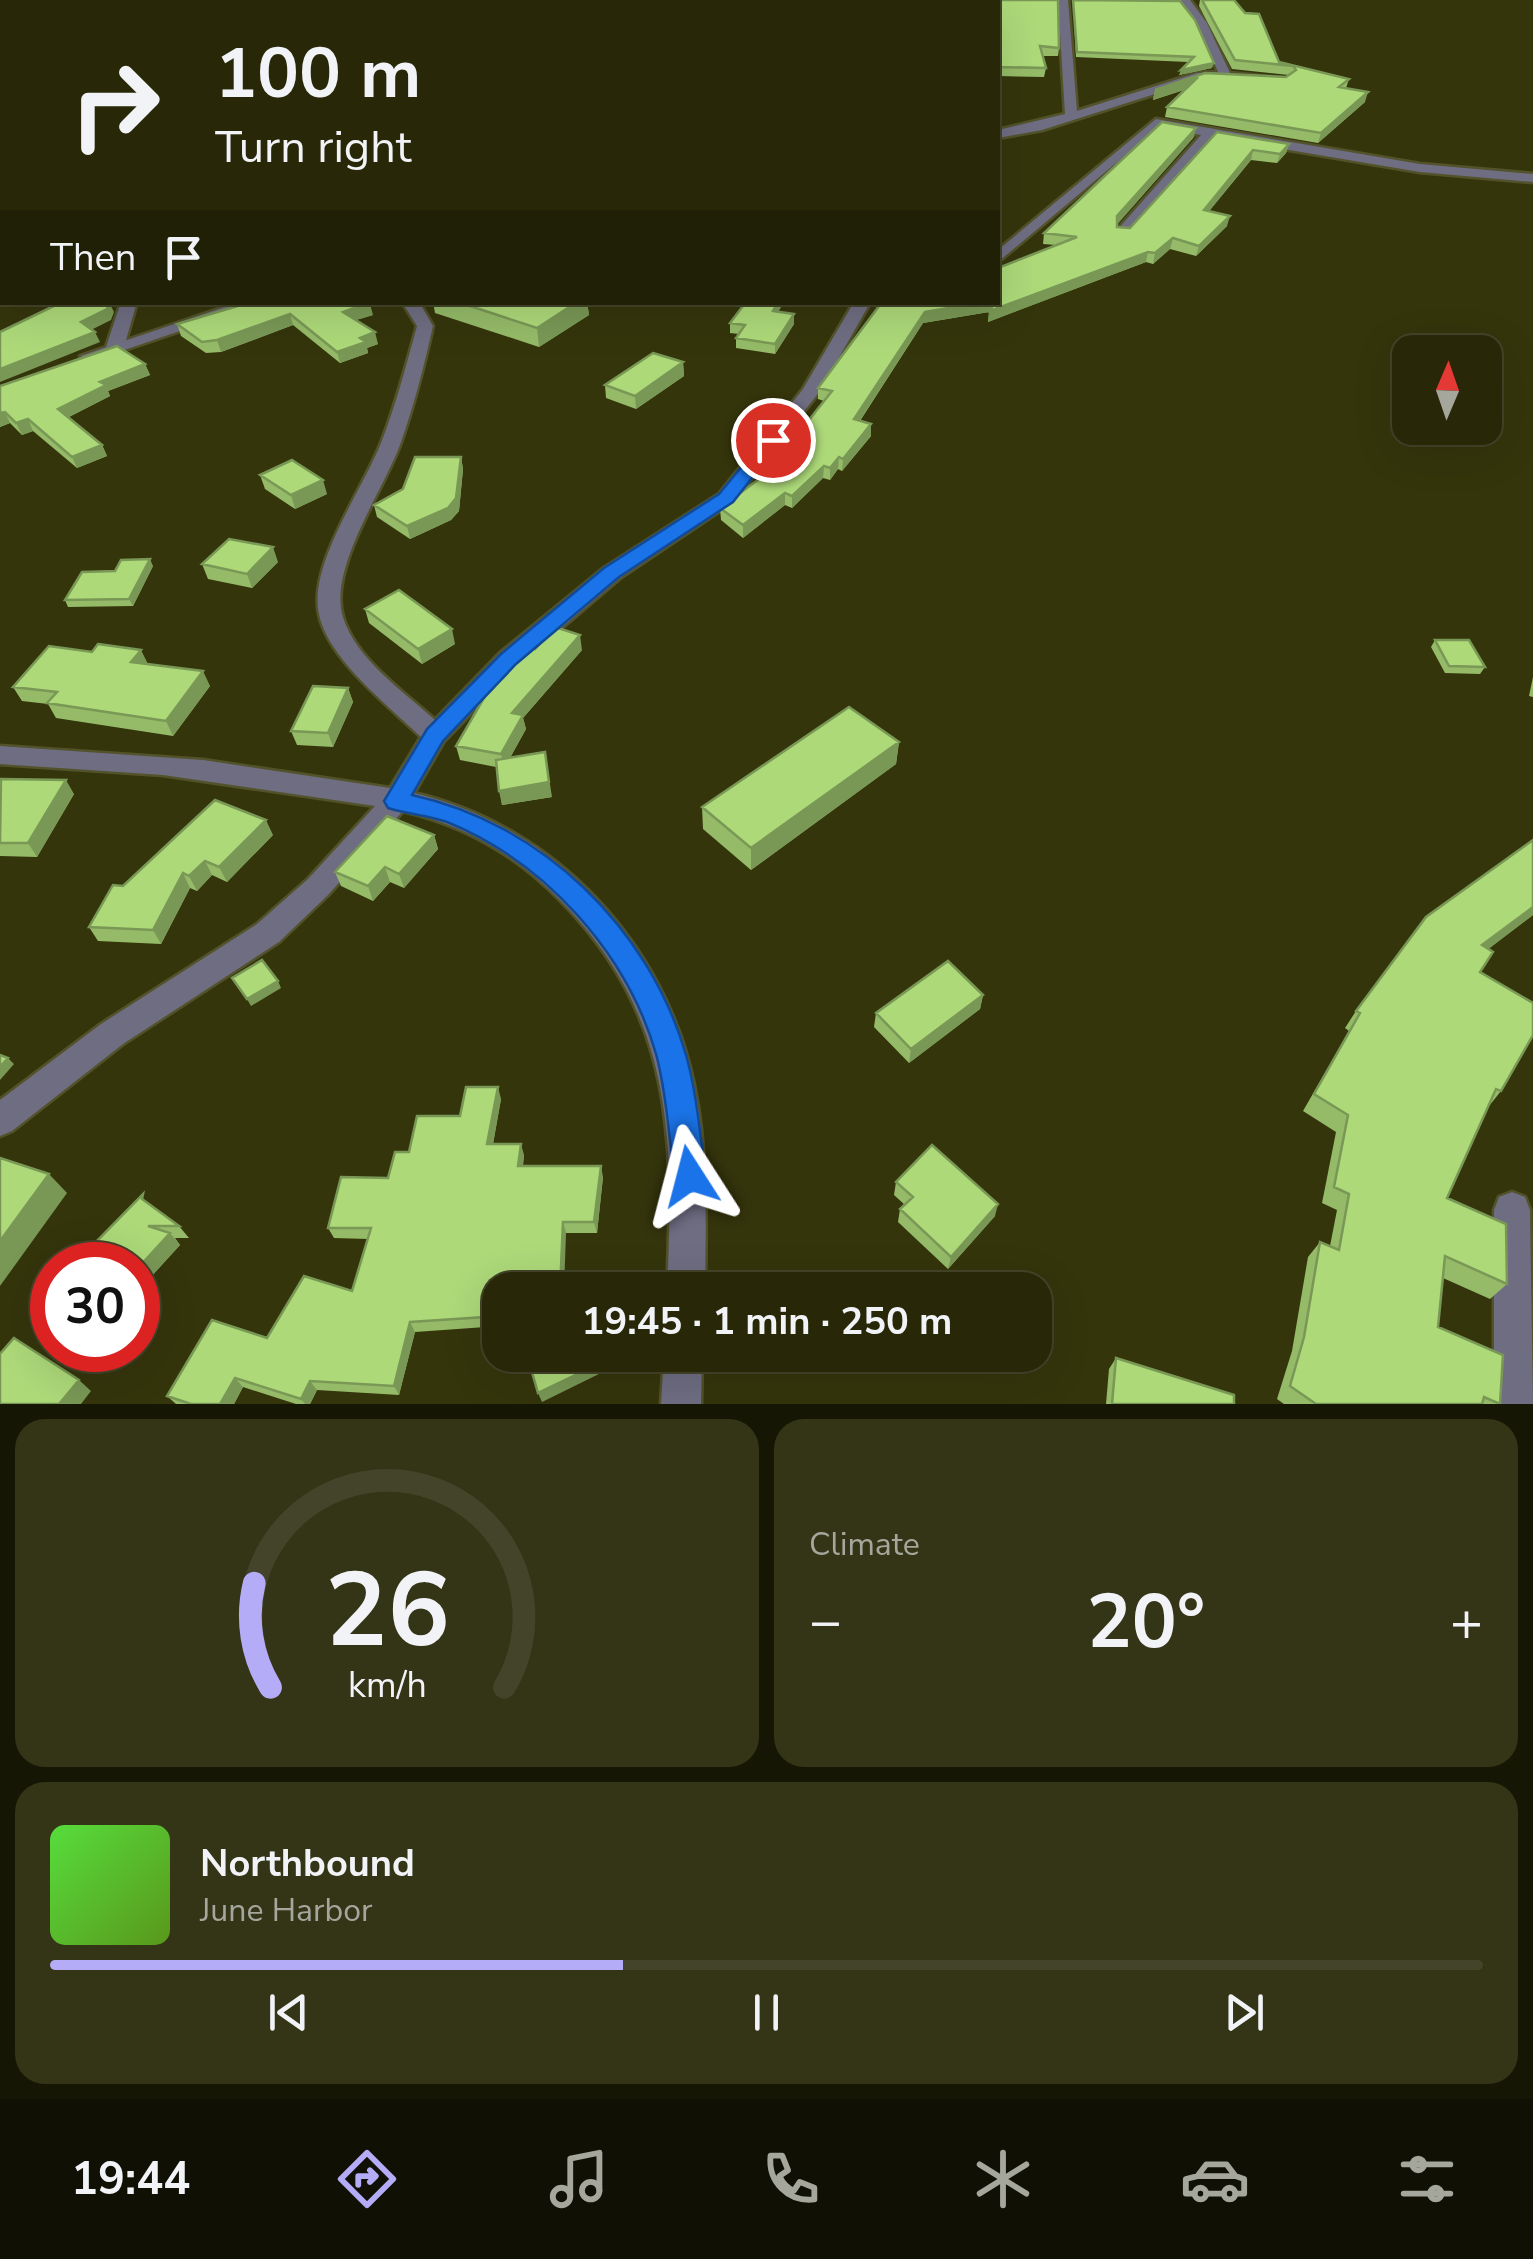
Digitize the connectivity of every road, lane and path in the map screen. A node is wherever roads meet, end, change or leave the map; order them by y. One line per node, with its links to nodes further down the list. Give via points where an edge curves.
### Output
1 (1063, 0): 5 (street)
2 (1185, 0): 3 (street)
3 (1224, 74): 4 (street); 5 (street)
4 (1284, 80)
5 (1070, 116): 7 (street)
6 (1211, 131): 8 (street, via 1420,168); 9 (street); 10 (street, via 1152,124)
7 (1000, 134)
8 (1533, 178)
9 (1123, 232)
10 (1000, 255)
11 (128, 305): 15 (street)
12 (248, 305): 15 (street)
13 (412, 305): 17 (street, via 425,326 416,360 387,455 328,589 330,618 347,645)
14 (860, 305): 17 (street, via 811,390 726,498 612,573 509,659)
15 (115, 347): 16 (street)
16 (66, 365)
17 (435, 735): 19 (street)
18 (0, 755): 19 (street, via 101,758)
19 (396, 801): 20 (street, via 268,933 112,1034); 22 (street, via 452,813 516,846 592,911 632,965 671,1054 690,1176)
20 (0, 1120)
21 (1512, 1210): 25 (street)
22 (687, 1272)
23 (682, 1372): 24 (street)
24 (681, 1404)
25 (1514, 1404)

